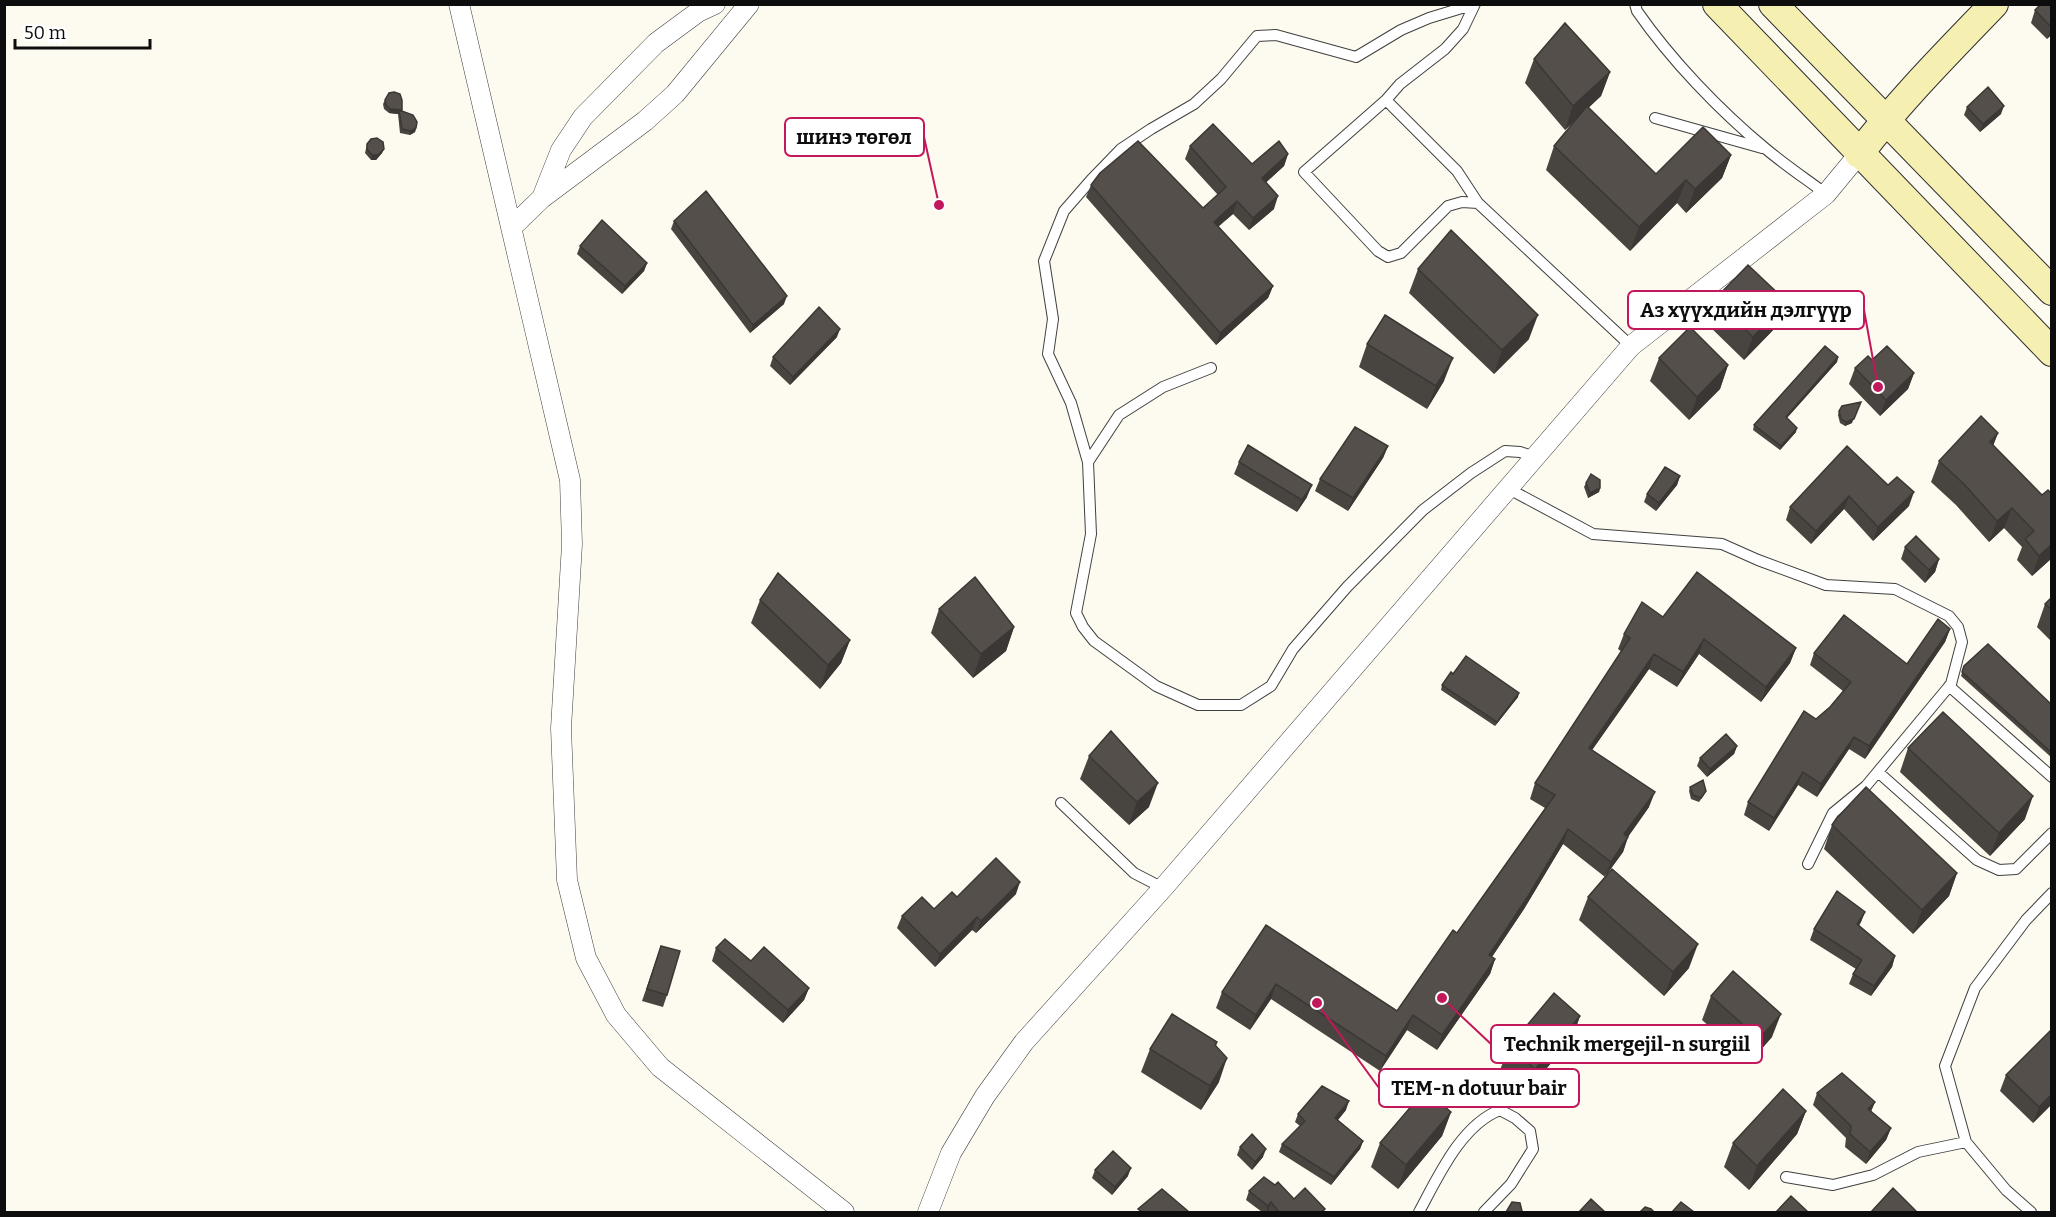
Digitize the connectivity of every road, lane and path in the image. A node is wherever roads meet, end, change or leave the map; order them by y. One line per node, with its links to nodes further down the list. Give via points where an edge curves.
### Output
1 (459, 4): 17 (street)
2 (715, 4): 15 (street, via 656,42 583,117 561,150)
3 (749, 4): 15 (street, via 675,94)
4 (1635, 4): 12 (lane, via 1662,46)
5 (1717, 4): 13 (main road)
6 (1773, 4): 11 (main road)
7 (1994, 4): 11 (main road)
8 (1474, 5): 9 (lane, via 1463,29 1445,49); 23 (lane, via 1401,30 1356,57 1276,35 1257,36 1194,104 1121,149 1064,211 1044,261 1053,319 1048,354 1071,403)
9 (1386, 100): 16 (lane, via 1457,171); 16 (lane, via 1304,172 1378,251 1389,257 1401,253 1448,206 1462,201)
10 (1655, 118): 12 (lane)
11 (1886, 120): 13 (main road); 18 (main road)
12 (1766, 149): 14 (lane)
13 (1859, 154): 14 (street); 20 (main road)
14 (1826, 194): 19 (street)
15 (542, 198): 17 (street)
16 (1478, 204): 19 (lane)
17 (512, 227): 35 (street, via 570,480 572,544 562,739 567,880 586,958 616,1015 660,1066)
18 (2052, 291)
19 (1631, 346): 22 (street)
20 (2052, 352)
21 (1211, 368): 23 (lane, via 1163,387 1119,415)
22 (1536, 458): 23 (lane, via 1504,451 1423,510 1347,586 1293,649 1271,686 1241,705 1198,705 1156,686 1094,641 1083,627 1076,613 1091,534); 24 (street)
23 (1088, 462)
24 (1509, 489): 25 (lane, via 1593,534 1722,544 1826,585 1895,589 1949,616 1959,627 1962,642); 31 (street)
25 (1949, 686): 26 (lane); 27 (lane)
26 (1878, 772): 29 (lane, via 1977,860 1999,870 2016,869); 30 (lane, via 1833,813)
27 (2052, 777)
28 (1061, 803): 31 (lane, via 1134,873)
29 (2052, 833)
30 (1808, 864)
31 (1163, 888): 36 (street, via 1018,1051 985,1096 951,1153)
32 (2052, 893): 33 (lane, via 1974,988 1945,1066)
33 (1966, 1142): 34 (lane, via 1918,1152 1873,1175 1833,1185); 39 (lane, via 2006,1190)
34 (1786, 1177)
35 (844, 1212)
36 (928, 1212)
37 (1419, 1212): 38 (lane, via 1461,1139 1487,1115 1500,1110 1530,1131 1533,1149 1511,1184)
38 (1484, 1212)
39 (2031, 1212)

